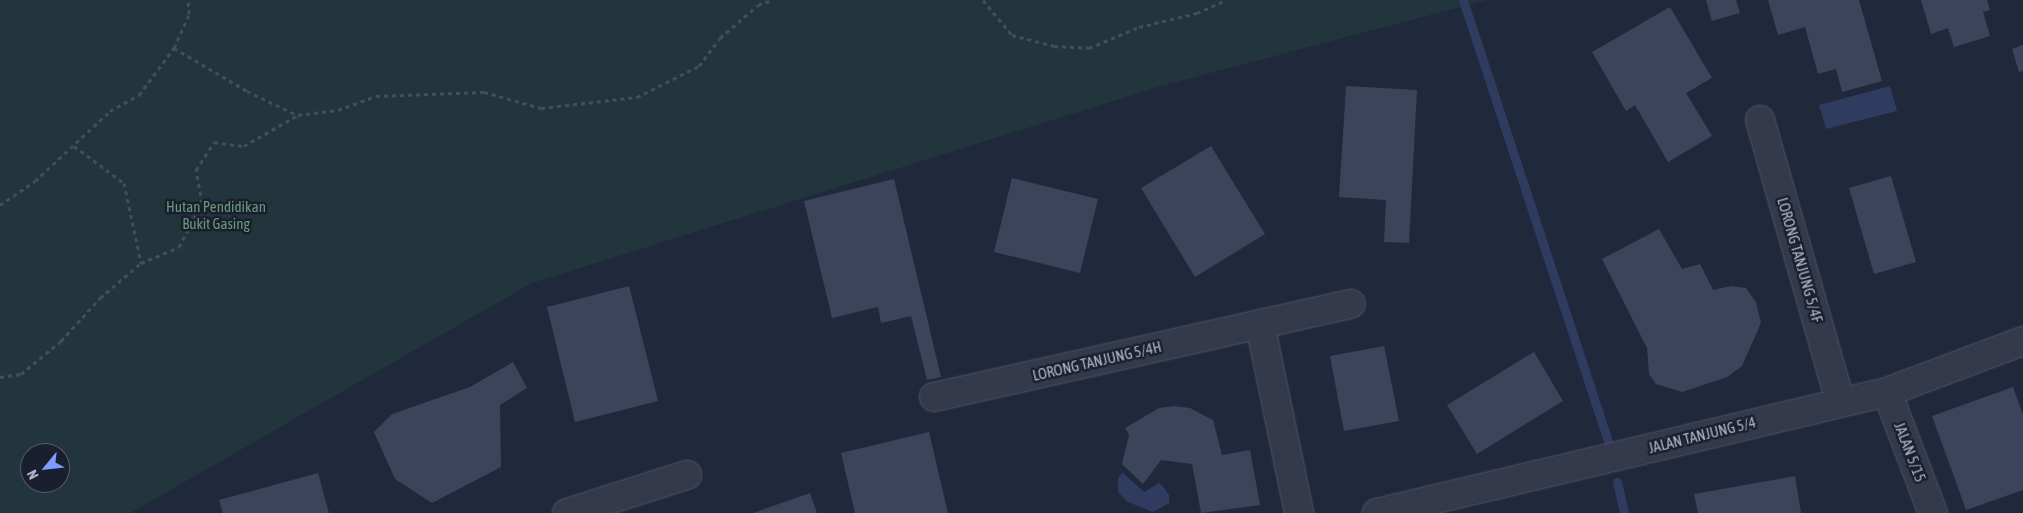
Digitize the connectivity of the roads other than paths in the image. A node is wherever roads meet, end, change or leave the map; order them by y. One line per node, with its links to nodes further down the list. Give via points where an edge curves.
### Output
1 (1760, 120): 7 (street, LORONG TANJUNG 5/4F)
2 (1351, 304): 3 (street, LORONG TANJUNG 5/4H)
3 (1260, 324): 6 (street, LORONG TANJUNG 5/4H); 11 (street)
4 (2023, 341): 5 (street, JALAN TANJUNG 5/4)
5 (1887, 392): 7 (street, JALAN TANJUNG 5/4); 13 (street, JALAN 5/15)
6 (934, 397)
7 (1840, 401): 9 (street, JALAN TANJUNG 5/4)
8 (687, 475): 10 (street)
9 (1432, 507): 12 (street, JALAN TANJUNG 5/4)
10 (567, 513)
11 (1299, 513)
12 (1377, 513)
13 (1933, 513)

